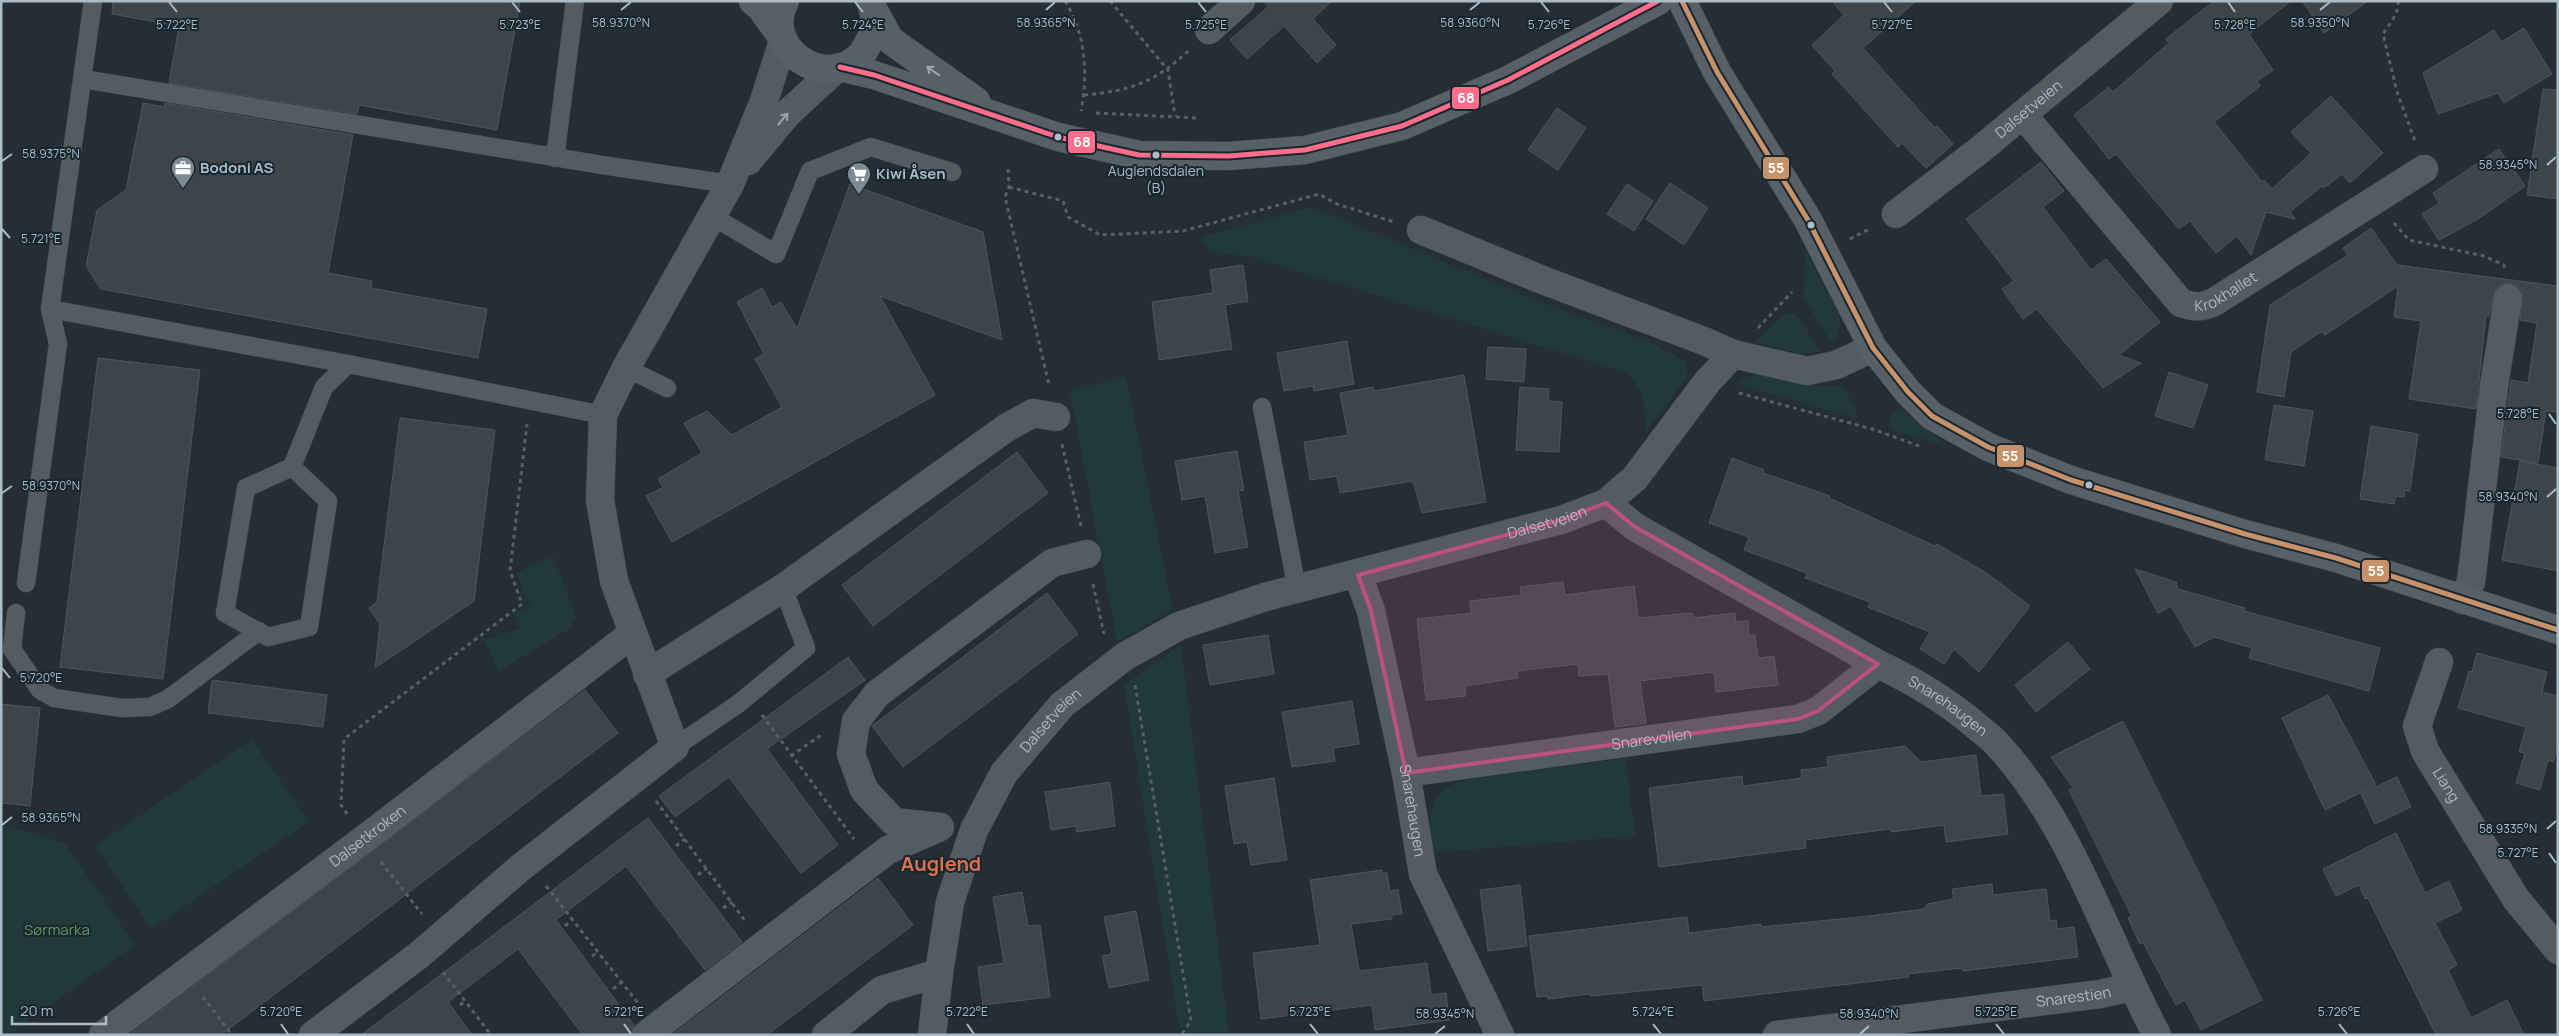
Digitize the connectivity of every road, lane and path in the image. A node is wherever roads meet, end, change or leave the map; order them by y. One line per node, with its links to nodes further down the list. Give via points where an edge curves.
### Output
1 (94, 1): 17 (lane)
2 (575, 1): 23 (lane)
3 (753, 1): 14 (main road)
4 (786, 1): 14 (main road, via 780,10)
5 (1064, 1): 18 (path, via 1078,25 1085,63)
6 (1110, 1): 16 (path)
7 (1241, 1): 13 (street)
8 (1658, 1): 22 (main road, via 1508,80 1402,126 1304,150 1229,156 1139,155 1058,137)
9 (1682, 1): 35 (main road, via 1717,72 1808,220)
10 (2159, 1): 19 (street, Dalsetveien)
11 (2398, 1): 24 (path, via 2392,22 2383,34 2396,92)
12 (872, 4): 15 (main road, via 873,33 861,55); 22 (main road, one-way to 12, via 890,40)
13 (1209, 30)
14 (783, 39): 15 (main road, via 796,58 815,68); 26 (street, via 764,101)
15 (838, 68): 22 (main road, via 874,76); 26 (street, one-way to 15, via 788,113)
16 (1168, 70): 18 (path, via 1126,89); 20 (path)
17 (82, 79): 23 (lane); 34 (lane)
18 (1084, 95): 20 (path, via 1081,112)
19 (2024, 115): 28 (street, Krokhallet, via 2181,303 2192,307 2204,307 2214,302); 29 (street, Dalsetveien)
20 (1175, 116): 21 (path)
21 (1197, 118)
22 (1002, 120)
23 (555, 158): 26 (lane)
24 (2424, 169): 28 (street, Krokhallet)
25 (952, 172): 30 (lane, via 871,147 810,171 776,254)
26 (730, 184): 30 (street)
27 (1009, 187): 31 (path, via 1063,201 1068,217 1100,235 1183,231 1319,194 1337,204)
28 (2376, 200): 33 (path, via 2409,240 2484,256 2504,265)
29 (1896, 214)
30 (712, 216): 38 (street)
31 (1421, 230): 36 (street)
32 (1792, 292): 36 (path)
33 (2508, 298): 53 (street, via 2494,386 2471,582)
34 (50, 309): 37 (lane); 50 (lane, via 58,344)
35 (1874, 348): 36 (street, via 1836,365 1807,371); 53 (main road, via 1908,392 1932,416 1988,447 2070,480 2245,534 2336,558)
36 (1733, 354): 39 (street, Dalsetveien)
37 (348, 364): 41 (lane); 46 (lane, via 324,387)
38 (626, 368): 40 (lane); 43 (street)
39 (1708, 382): 45 (path, via 1872,429); 47 (street, Dalsetveien, via 1636,478)
40 (667, 388)
41 (529, 398): 43 (lane); 69 (path, via 510,571 522,604 344,739 341,804)
42 (1262, 407): 52 (lane)
43 (603, 415): 57 (street, via 600,500 614,581)
44 (1056, 417): 51 (street, via 1032,413 1006,428)
45 (1932, 450)
46 (292, 467): 56 (lane, via 246,488 225,613); 56 (lane, via 328,502 309,627 268,637)
47 (1606, 502): 49 (street, Dalsetveien, via 1561,520); 60 (street, Snarehaugen, via 1635,527)
48 (1087, 554): 66 (street, via 1052,563 877,694 856,721 851,754 864,790 894,822)
49 (1358, 575): 52 (street, Dalsetveien); 64 (street, Snarehaugen, via 1372,611)
50 (26, 583)
51 (782, 588): 61 (street); 63 (lane, via 806,648 738,704)
52 (1296, 589): 59 (street, Dalsetveien, via 1179,626)
53 (2463, 600): 55 (main road)
54 (16, 613): 56 (lane, via 12,649 40,690 54,698 122,708 150,707 168,700)
55 (2558, 630)
56 (259, 632)
57 (632, 634): 61 (street); 69 (street, Dalsetkroken)
58 (2439, 662): 80 (street, Liang, via 2417,726 2419,738 2516,899)
59 (1116, 664): 67 (street, Dalsetveien, via 1062,705 1004,774); 99 (path, via 1134,677 1191,1021)
60 (1878, 664): 64 (street, Snarevollen, via 1818,711 1798,719); 86 (street, Snarehaugen, via 1912,680 1946,702 1996,743 2025,779 2043,803 2074,859)
61 (647, 674): 63 (street)
62 (762, 715): 71 (path)
63 (675, 747): 95 (street, via 520,868 419,955)
64 (1406, 773): 100 (street, Snarehaugen, via 1423,874)
65 (657, 801): 68 (path)
66 (940, 827): 67 (street); 71 (street, via 888,850)
67 (974, 830): 84 (street, Dalsetveien, via 950,902)
68 (685, 839): 70 (path); 72 (path)
69 (363, 840): 93 (street, Dalsetkroken)
70 (676, 846)
71 (872, 863): 79 (street)
72 (707, 868): 73 (path); 75 (path)
73 (698, 875)
74 (549, 888): 77 (path)
75 (732, 902): 76 (path); 79 (path)
76 (723, 908)
77 (573, 919): 78 (path); 81 (path)
78 (565, 926)
79 (764, 945): 91 (street)
80 (2558, 950)
81 (598, 952): 82 (path); 85 (path)
82 (592, 956)
83 (438, 966): 88 (path)
84 (939, 973): 97 (street, via 882,990); 98 (street, Dalsetveien)
85 (622, 982): 87 (path); 91 (path)
86 (2132, 987): 101 (street, Snarestien, via 2100,994); 102 (street, Snarehaugen)
87 (613, 989)
88 (465, 1001): 89 (path); 92 (path)
89 (460, 1005)
90 (224, 1024): 94 (path)
91 (651, 1031)
92 (490, 1033): 96 (path)
93 (103, 1035)
94 (232, 1035)
95 (313, 1035)
96 (485, 1035)
97 (826, 1035)
98 (932, 1035)
99 (1181, 1035)
100 (1500, 1035)
101 (1776, 1035)
102 (2157, 1035)

